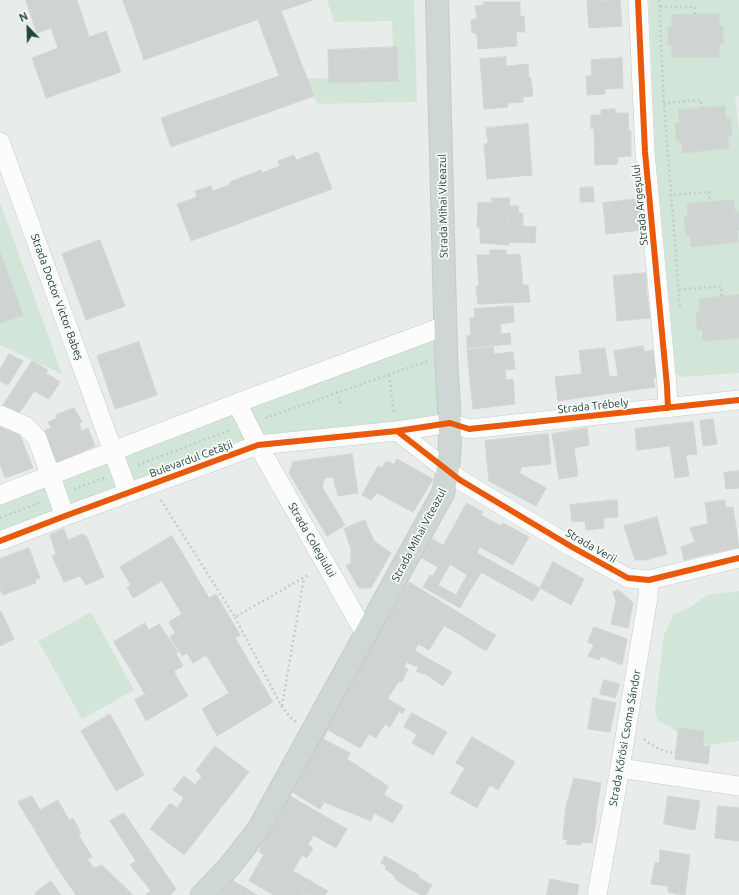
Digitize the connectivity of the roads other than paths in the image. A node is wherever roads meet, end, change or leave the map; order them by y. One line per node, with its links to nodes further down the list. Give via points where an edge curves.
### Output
1 (438, 0): 4 (main road, Strada Mihai Viteazul)
2 (638, 0): 7 (street, Strada Argeșului, via 645,152)
3 (0, 142): 12 (street, Strada Doctor Victor Babeș)
4 (446, 326): 6 (street); 9 (main road, Strada Mihai Viteazul)
5 (739, 400): 7 (street, Strada Trébely)
6 (237, 403): 11 (street); 12 (street)
7 (668, 408): 9 (street, Strada Trébely, via 469,430)
8 (0, 415): 14 (street, via 24,426 37,438)
9 (450, 423): 10 (street, Bulevardul Cetății); 13 (main road, Strada Mihai Viteazul)
10 (396, 431): 11 (street, Bulevardul Cetății); 13 (street)
11 (258, 445): 15 (street, Bulevardul Cetății); 21 (street, Strada Colegiului)
12 (113, 451): 14 (street); 15 (street)
13 (448, 471): 20 (street, Strada Verii, via 612,570 628,578); 21 (main road, Strada Mihai Viteazul, via 443,493)
14 (50, 476): 16 (street); 17 (street)
15 (128, 492): 17 (street, Bulevardul Cetății)
16 (0, 495)
17 (65, 516): 18 (street, Bulevardul Cetății)
18 (0, 541)
19 (739, 558): 20 (street, Strada Verii)
20 (649, 580): 22 (street, Strada Kőrösi Csoma Sándor)
21 (366, 635): 24 (main road, Strada Mihai Viteazul, via 258,830 229,867)
22 (620, 768): 23 (street); 25 (street, Strada Kőrösi Csoma Sándor)
23 (739, 786)
24 (202, 895)
25 (597, 895)

